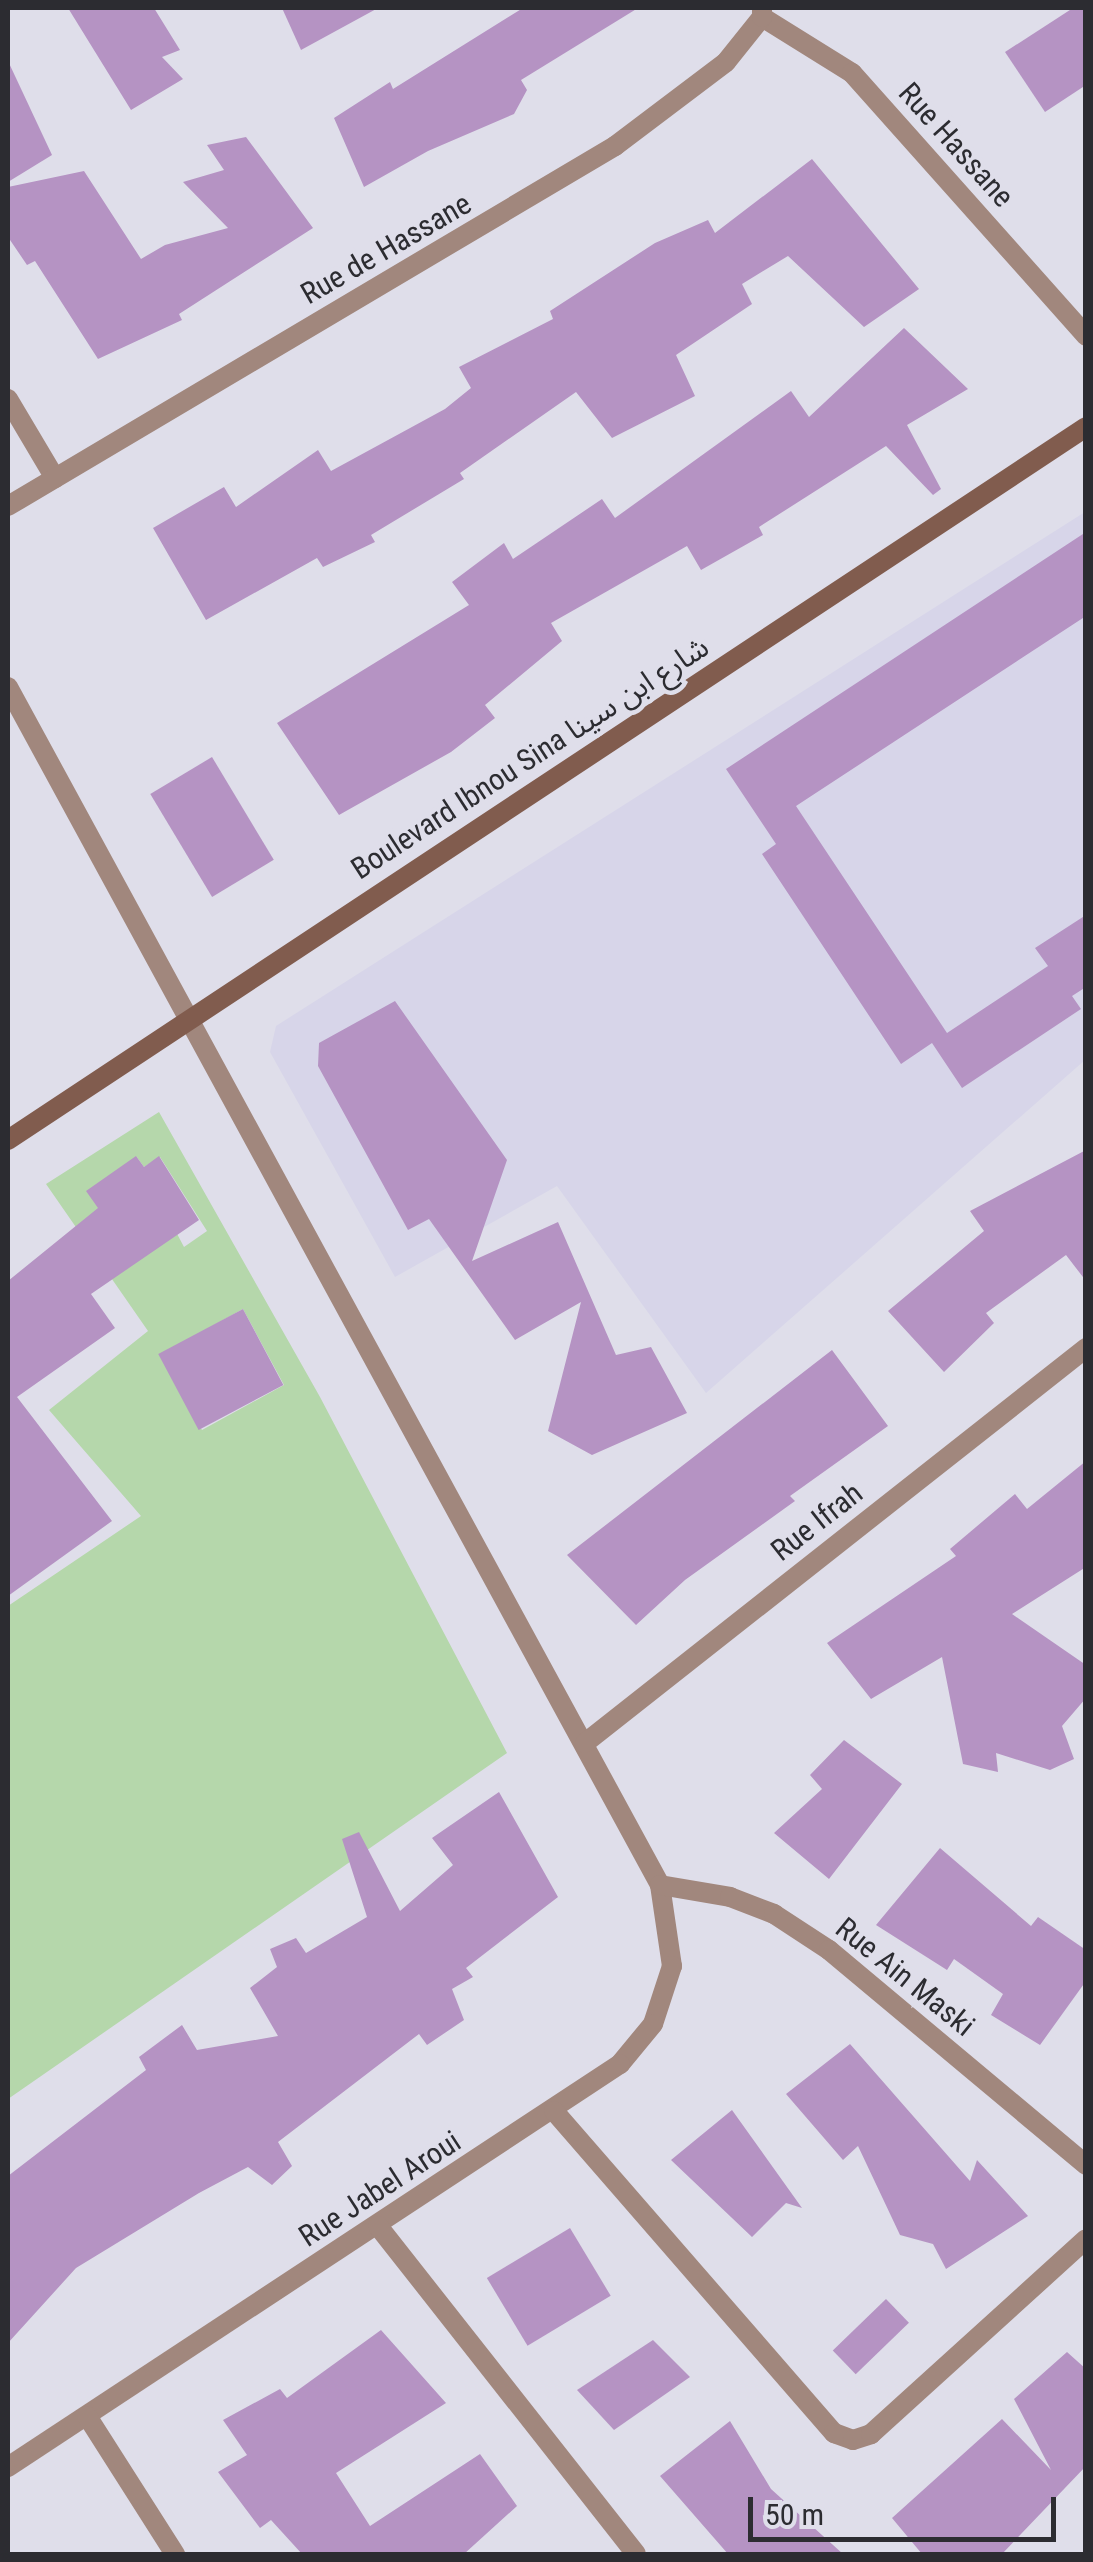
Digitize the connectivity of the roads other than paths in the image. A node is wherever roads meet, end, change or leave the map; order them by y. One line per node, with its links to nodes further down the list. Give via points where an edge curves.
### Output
1 (762, 12): 2 (street, Rue Hassane, via 852,74); 5 (street, Rue de Hassane, via 698,86 615,146)
2 (1086, 336)
3 (8, 398): 5 (street)
4 (1086, 426): 8 (main road, Boulevard Ibnou Sina شارع ابن سينا)
5 (55, 478): 6 (street, Rue de Hassane)
6 (8, 506)
7 (8, 687): 8 (street, Rue Jabel Aroui)
8 (191, 1018): 9 (main road, Boulevard Ibnou Sina شارع ابن سينا); 11 (street, Rue Jabel Aroui)
9 (8, 1140)
10 (1086, 1348): 11 (street, Rue Ifrah)
11 (585, 1743): 12 (street, Rue Jabel Aroui)
12 (660, 1885): 13 (street, Rue Jabel Aroui, via 672,1966 665,1998 620,2064); 14 (street, Rue Ain Maski, via 730,1897 774,1914 829,1950)
13 (554, 2111): 15 (street, Rue Jabel Aroui); 16 (street, via 834,2433 853,2440 871,2434)
14 (1086, 2165)
15 (378, 2226): 17 (street, Rue Jabel Aroui); 20 (street)
16 (1086, 2239)
17 (87, 2416): 18 (street, Rue Jabel Aroui); 19 (street)
18 (8, 2467)
19 (175, 2554)
20 (636, 2554)

